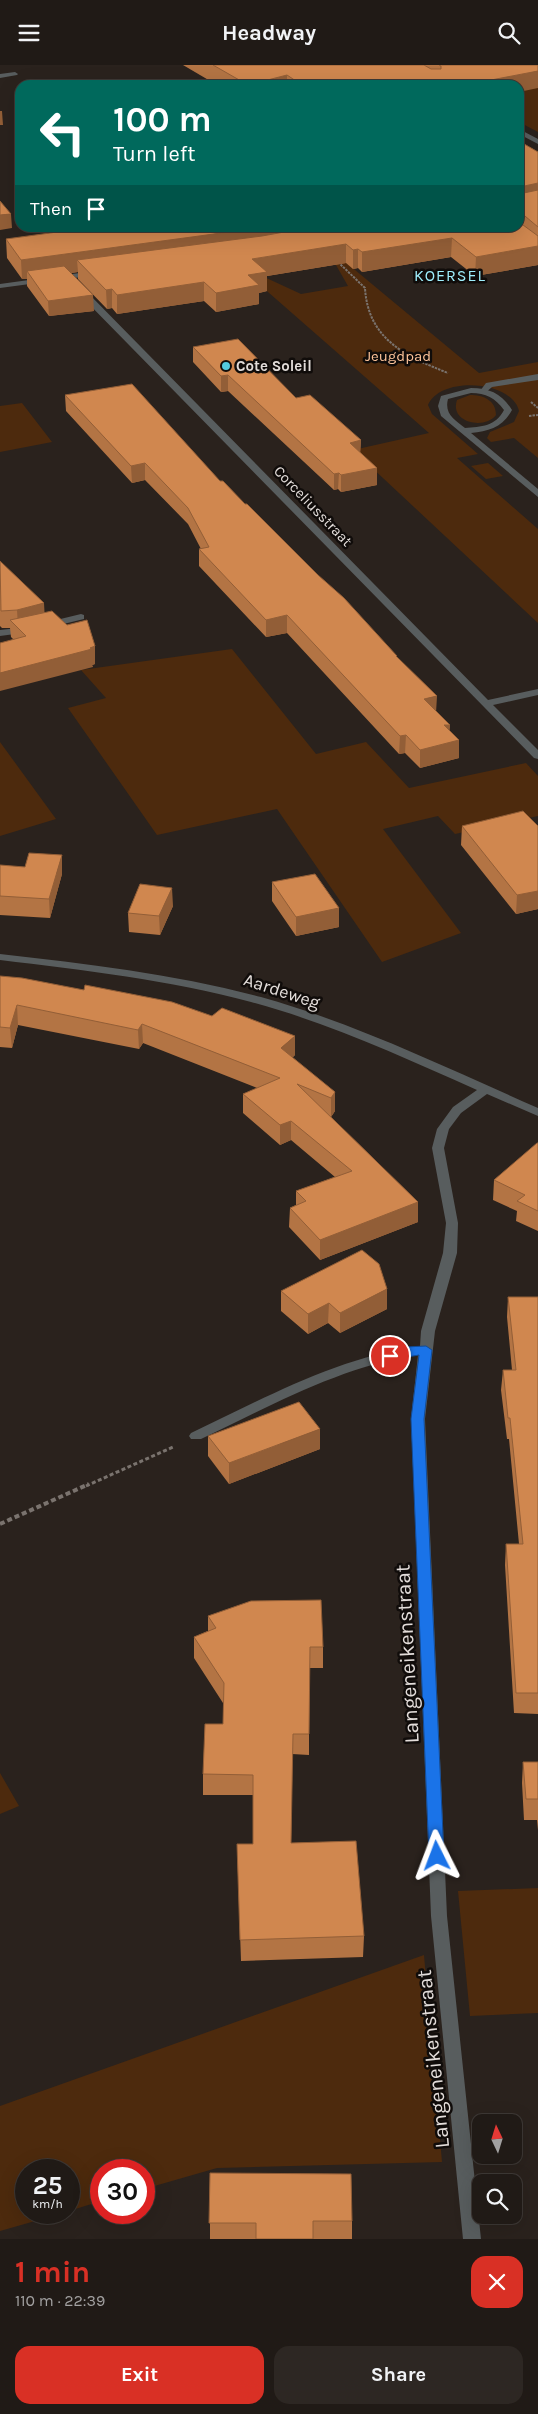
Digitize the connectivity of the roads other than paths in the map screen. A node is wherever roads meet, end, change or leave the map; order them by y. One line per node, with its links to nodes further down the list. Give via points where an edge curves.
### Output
1 (14, 74): 2 (street)
2 (0, 76)
3 (524, 134): 4 (street)
4 (538, 142)
5 (106, 272): 6 (street)
6 (68, 277): 7 (street); 15 (street, Corceliusstraat)
7 (0, 286)
8 (538, 377): 9 (street)
9 (487, 388): 10 (street, via 502,400 508,410 505,418 498,424); 10 (street, via 457,392 444,398 445,415)
10 (464, 431): 11 (street)
11 (538, 494)
12 (81, 617): 13 (street, via 18,632)
13 (0, 633)
14 (538, 692): 15 (street)
15 (487, 703): 16 (street, Corceliusstraat)
16 (538, 756)
17 (0, 957): 18 (street, Aardeweg, via 164,978 258,1000 408,1055)
18 (485, 1090): 19 (street, Aardeweg); 20 (street, Langeneikenstraat, via 457,1110 444,1129 438,1147 452,1223 450,1253 428,1331)
19 (538, 1112)
20 (426, 1350): 21 (street, via 405,1351 327,1375); 22 (street, Langeneikenstraat, via 418,1419 439,1916)
21 (196, 1436)
22 (472, 2239)

